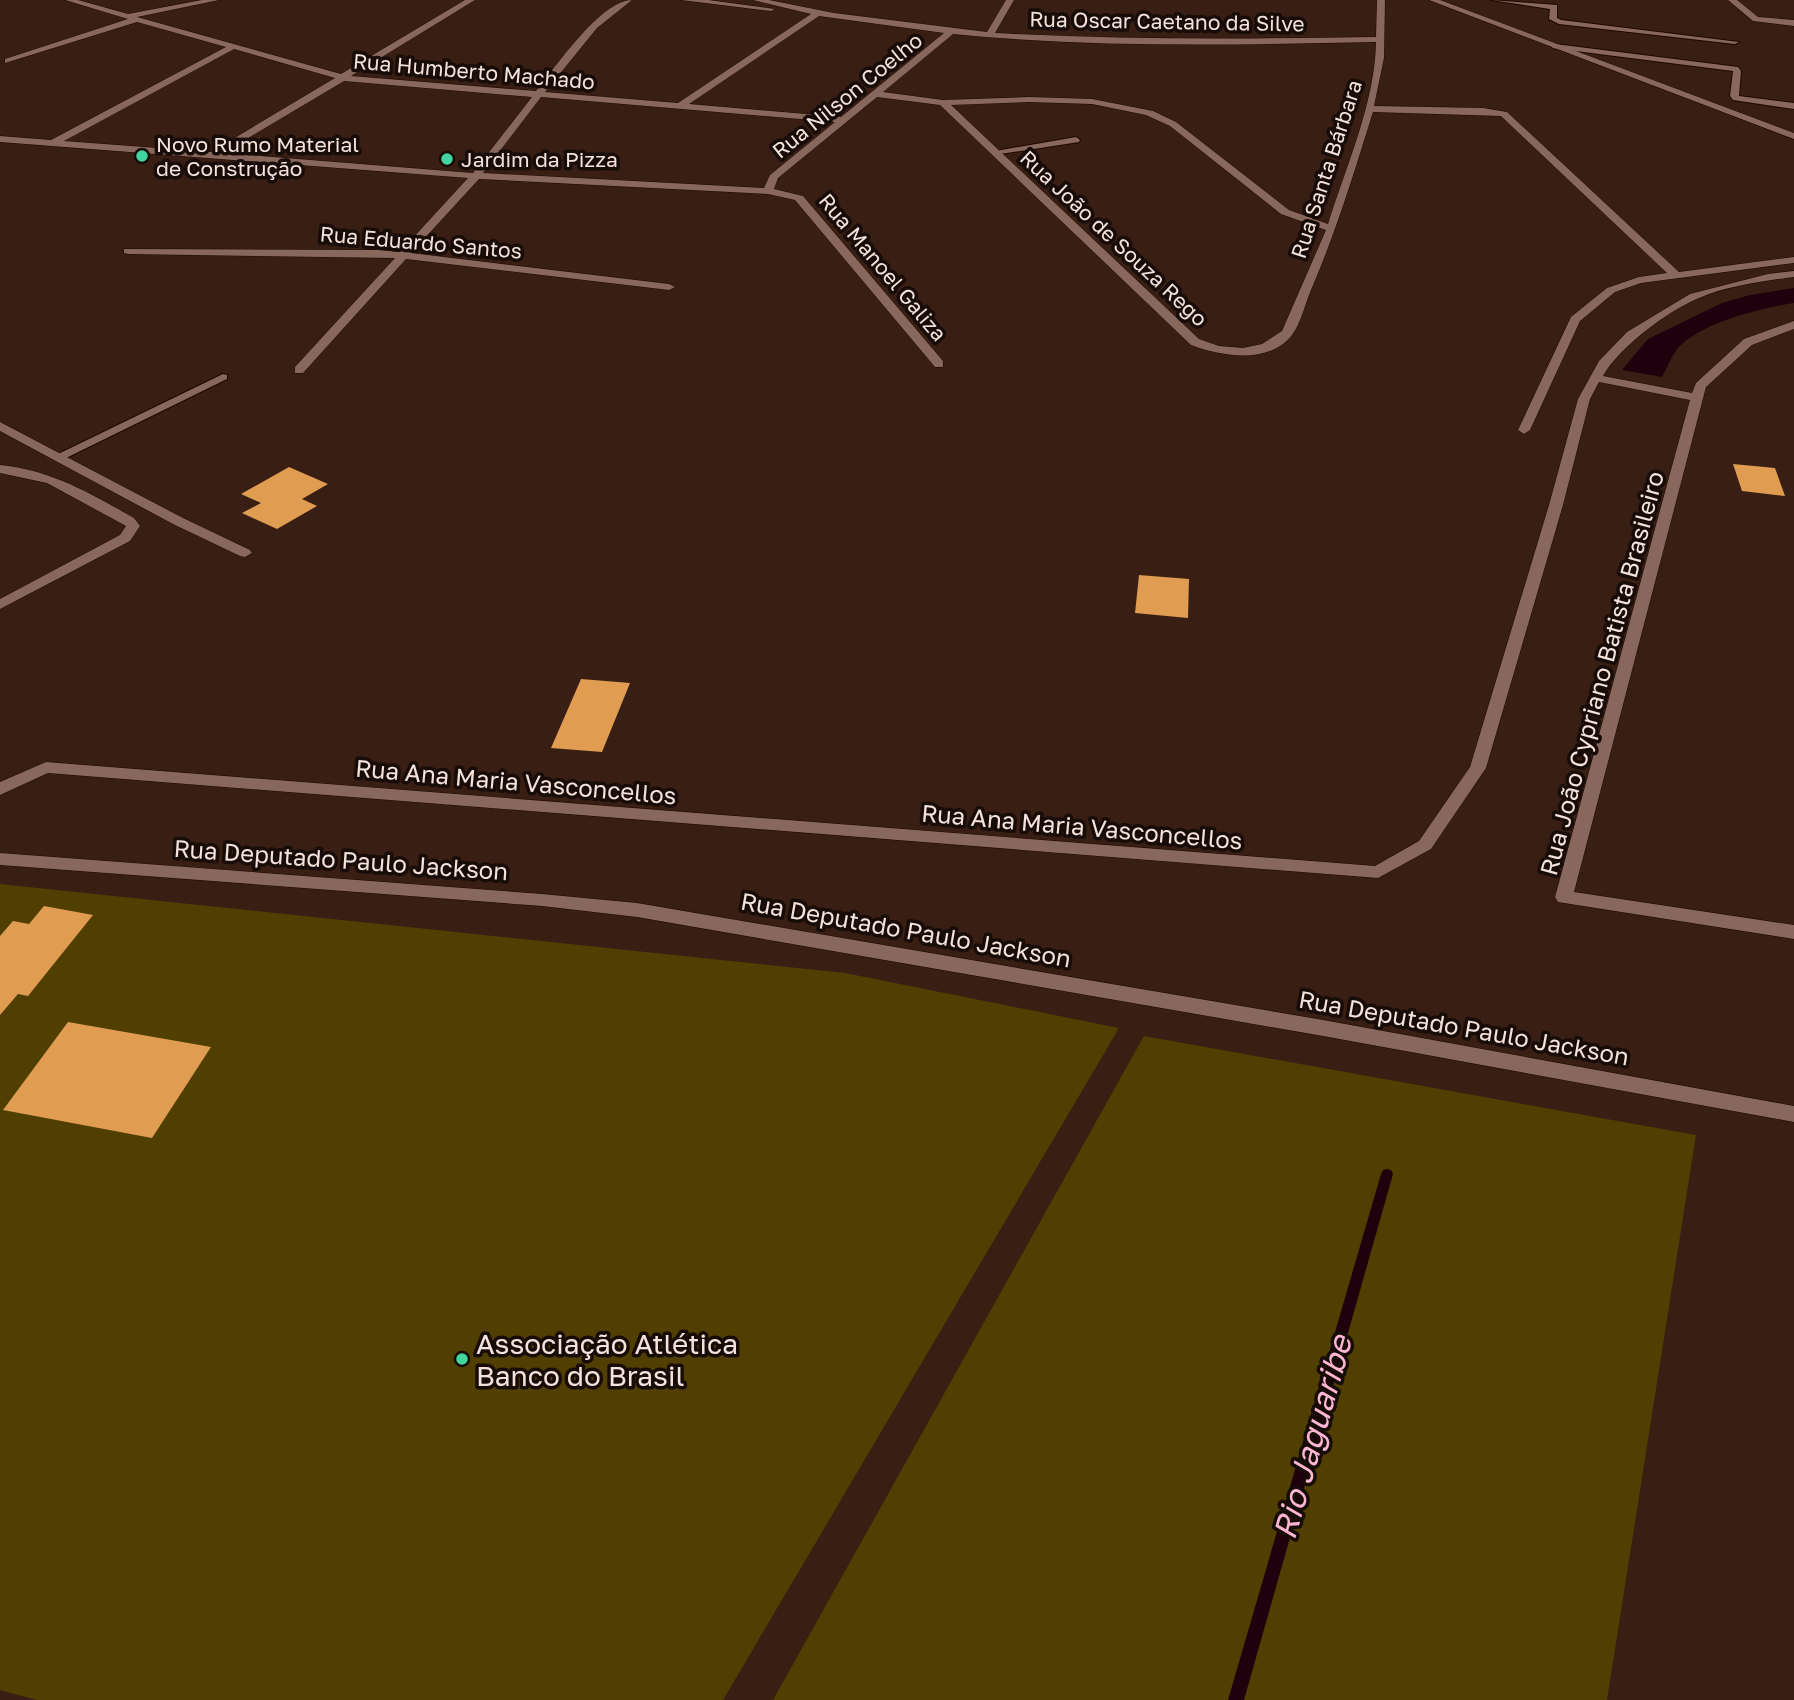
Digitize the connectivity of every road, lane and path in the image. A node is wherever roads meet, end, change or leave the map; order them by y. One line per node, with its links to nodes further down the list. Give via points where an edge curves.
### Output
1 (69, 0): 13 (street, Rua Humberto Machado)
2 (215, 0): 13 (street)
3 (471, 0): 25 (street)
4 (628, 0): 27 (street, via 579,42)
5 (685, 0): 12 (street)
6 (757, 0): 12 (street)
7 (1010, 0): 17 (street)
8 (1381, 0): 19 (street, Rua Santa Bárbara)
9 (1433, 0): 22 (street)
10 (1495, 0): 18 (lane, via 1554,7 1553,19 1559,22)
11 (1732, 0): 15 (street, via 1756,19)
12 (816, 14): 16 (street, Rua Oscar Caetano da Silve); 30 (street)
13 (127, 16): 14 (street, Rua Humberto Machado)
14 (138, 19): 21 (street, Rua Humberto Machado); 24 (street)
15 (1794, 23)
16 (953, 30): 17 (street, Rua Oscar Caetano da Silve); 26 (street, Rua Nilson Coelho)
17 (990, 34): 19 (street, Rua Oscar Caetano da Silve, via 1202,42)
18 (1673, 35): 20 (lane); 23 (lane)
19 (1381, 39): 31 (street, Rua Santa Bárbara)
20 (1735, 42)
21 (234, 46): 25 (street, Rua Humberto Machado); 36 (street)
22 (1555, 46): 23 (lane); 33 (street)
23 (1668, 59): 29 (lane, via 1735,69 1736,98)
24 (8, 61)
25 (344, 78): 27 (street, Rua Humberto Machado); 38 (street)
26 (877, 94): 28 (street); 32 (street, Rua Nilson Coelho)
27 (541, 95): 30 (street, Rua Humberto Machado); 39 (street)
28 (943, 103): 37 (street, Rua João de Souza Rego); 41 (street, via 1033,99 1156,114 1285,212)
29 (1794, 106)
30 (679, 107): 32 (street, Rua Humberto Machado)
31 (1369, 109): 41 (street, Rua Santa Bárbara); 47 (street, via 1504,114)
32 (843, 120): 40 (street, Rua Nilson Coelho, via 774,177)
33 (1794, 136)
34 (0, 139): 36 (street, Rua Manoel Galiza)
35 (1076, 140): 37 (lane)
36 (55, 142): 38 (street, Rua Manoel Galiza)
37 (994, 152): 51 (street, Rua João de Souza Rego, via 1195,342 1226,352)
38 (212, 156): 39 (street, Rua Manoel Galiza)
39 (476, 176): 40 (street, Rua Manoel Galiza); 43 (street)
40 (768, 191): 52 (street, Rua Manoel Galiza, via 799,198)
41 (1332, 229): 51 (street, Rua Santa Bárbara, via 1287,333)
42 (128, 251): 43 (street, Rua Eduardo Santos)
43 (404, 256): 49 (street, Rua Eduardo Santos); 53 (street)
44 (1794, 260): 45 (street)
45 (1750, 265): 47 (street); 48 (street)
46 (1794, 274): 48 (street, Rua Ana Maria Vasconcellos)
47 (1676, 275): 58 (street, via 1611,290 1575,319)
48 (1768, 277): 55 (street, Rua Ana Maria Vasconcellos, via 1694,296 1631,335 1603,363)
49 (669, 287)
50 (1794, 325): 56 (street, Rua João Cypriano Batista Brasileiro, via 1748,342)
51 (1278, 342)
52 (939, 364)
53 (299, 370)
54 (223, 377): 59 (lane)
55 (1598, 378): 56 (street); 63 (street, Rua Ana Maria Vasconcellos, via 1584,399 1478,768 1425,845 1378,872 46,767)
56 (1693, 398): 65 (street, Rua João Cypriano Batista Brasileiro, via 1564,897)
57 (0, 426): 59 (street)
58 (1524, 430)
59 (60, 456): 61 (street)
60 (0, 469): 62 (street, via 50,477 133,526 125,538)
61 (245, 552)
62 (0, 606)
63 (0, 789)
64 (0, 859): 66 (street, Rua Deputado Paulo Jackson, via 637,910)
65 (1794, 932)
66 (1794, 1114)

